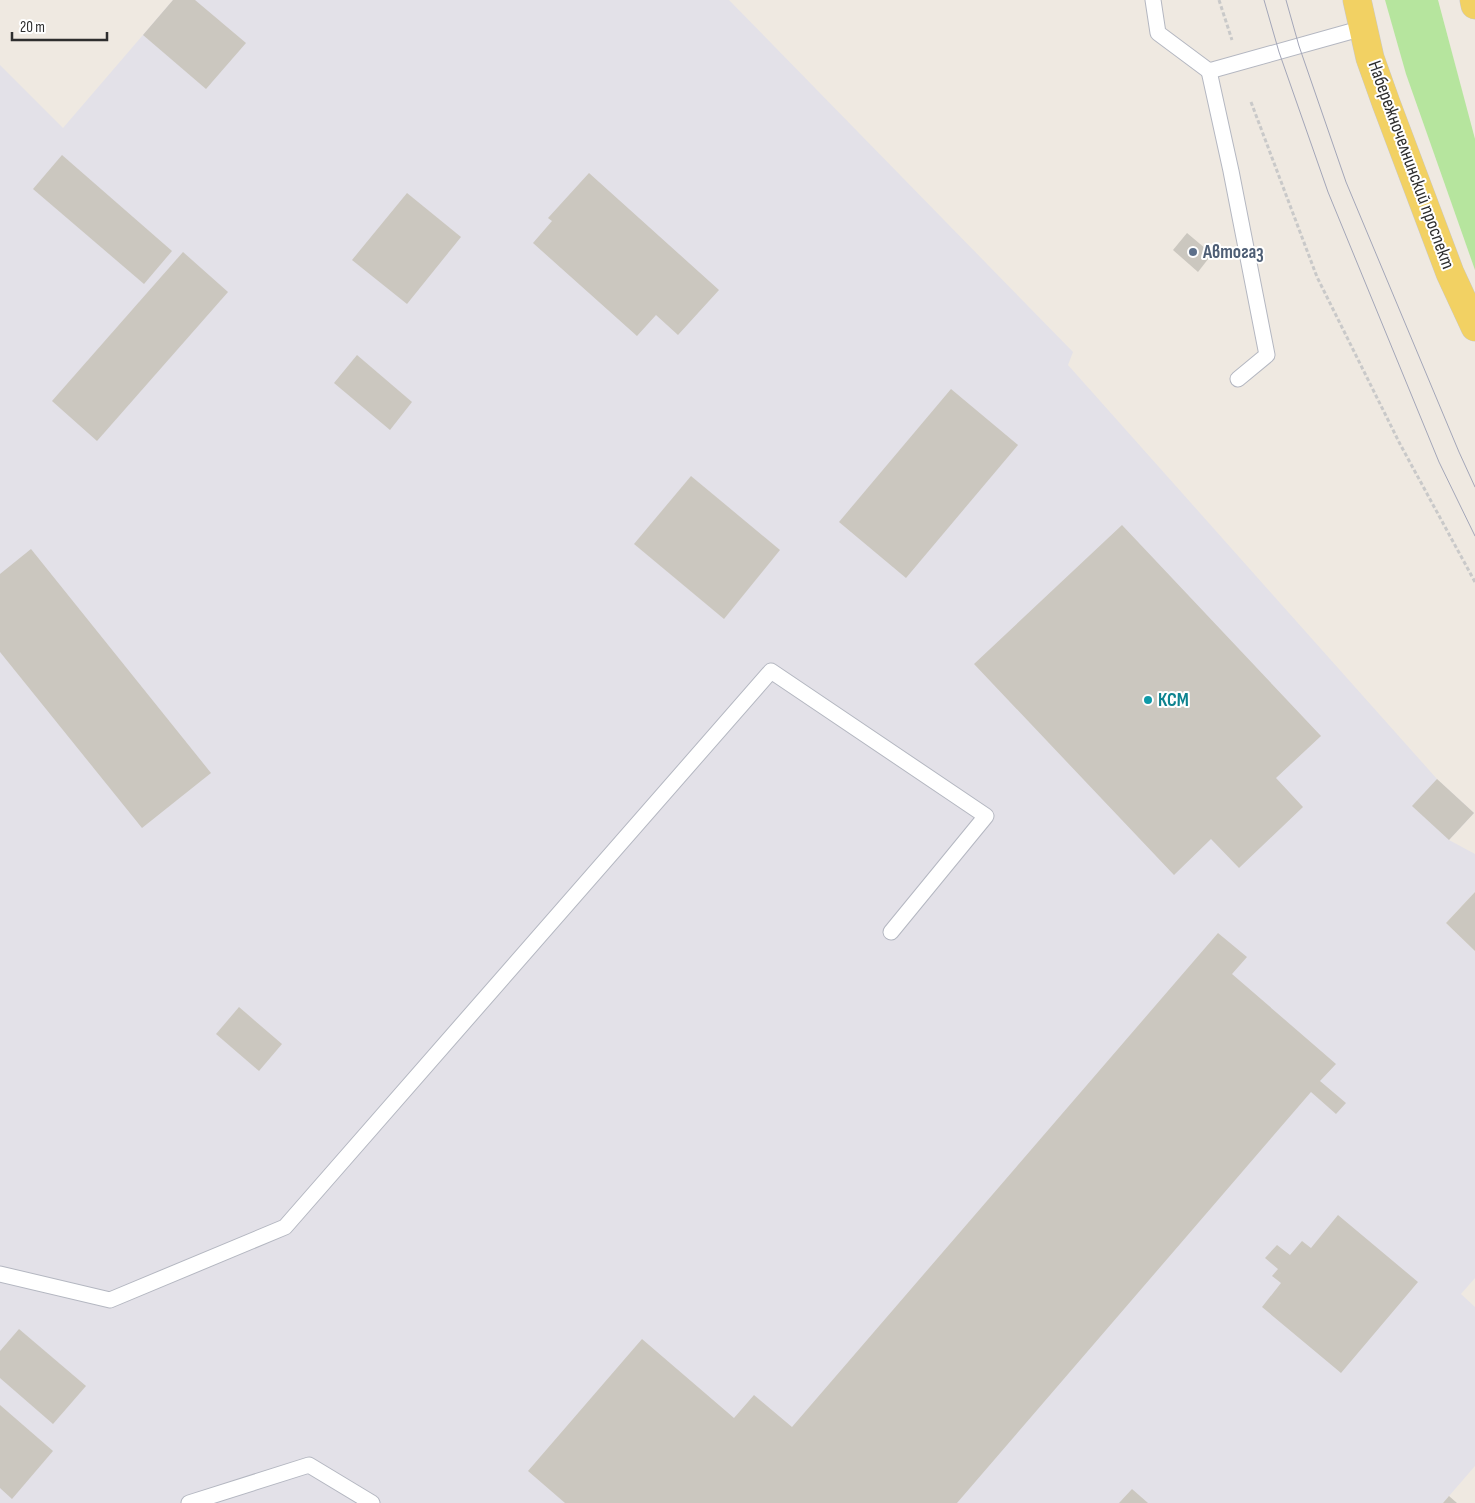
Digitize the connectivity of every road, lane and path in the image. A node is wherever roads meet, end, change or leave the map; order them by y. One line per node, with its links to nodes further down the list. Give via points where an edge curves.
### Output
1 (1153, 0): 8 (lane, via 1158,33)
2 (1219, 0): 7 (path)
3 (1357, 0): 6 (main road, Набережночелнинский проспект)
4 (1474, 0): 5 (main road)
5 (1475, 5)
6 (1363, 28): 8 (lane); 10 (main road, Набережночелнинский проспект, via 1386,103 1450,273)
7 (1234, 45)
8 (1208, 71): 11 (lane, via 1267,354)
9 (1251, 102): 12 (path, via 1317,277 1400,444)
10 (1475, 327)
11 (1238, 379)
12 (1475, 582)
13 (891, 932): 14 (lane, via 986,816 771,671 285,1227 110,1300)
14 (0, 1274)
15 (189, 1503): 16 (lane, via 309,1465)
16 (372, 1503)

